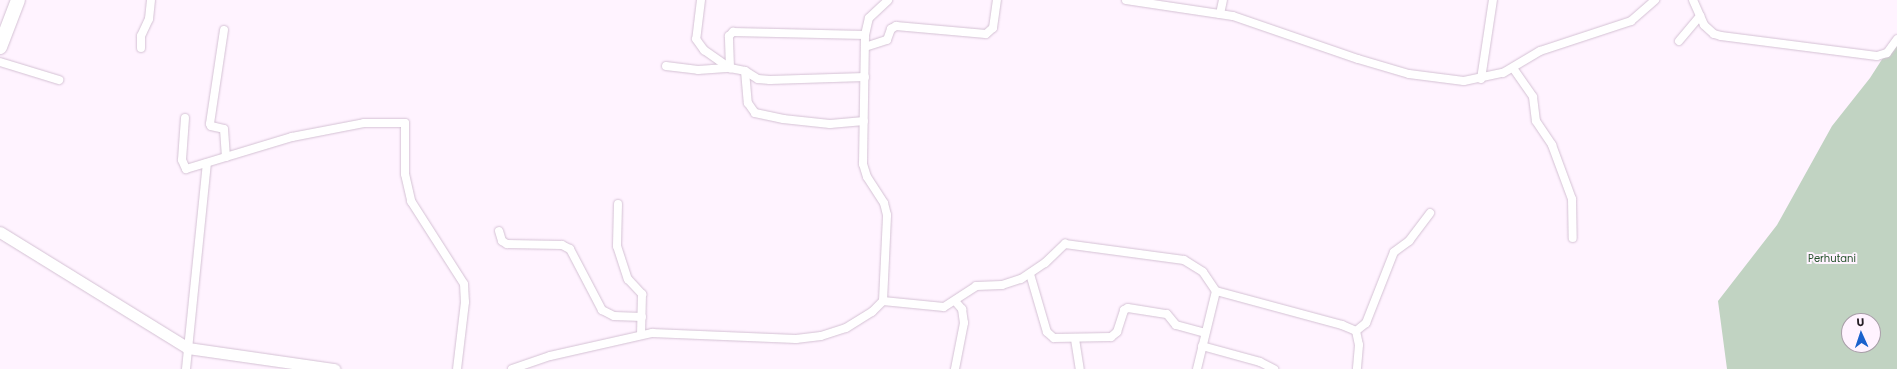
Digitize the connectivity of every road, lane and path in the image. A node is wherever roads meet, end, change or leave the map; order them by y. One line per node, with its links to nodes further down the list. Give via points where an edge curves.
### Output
1 (18, 0): 17 (highway)
2 (151, 0): 19 (street, via 149,19 141,36)
3 (701, 0): 22 (street, via 696,39 704,50)
4 (888, 0): 14 (street, via 869,18)
5 (997, 0): 18 (street, via 993,28 986,34 896,26 891,29 887,40)
6 (1126, 0): 11 (street)
7 (1223, 0): 11 (street)
8 (1493, 0): 26 (street)
9 (1655, 0): 23 (street, via 1630,20 1544,49)
10 (1693, 0): 12 (street)
11 (1220, 14): 26 (street, via 1409,74 1451,80)
12 (1700, 16): 15 (street, via 1709,30 1721,36 1877,56 1887,53); 16 (street)
13 (224, 30): 30 (street, via 210,124 224,129)
14 (866, 35): 18 (street); 22 (street, via 733,32 729,36)
15 (1897, 39)
16 (1679, 41)
17 (0, 47)
18 (865, 47): 25 (street)
19 (141, 48)
20 (0, 62): 27 (street)
21 (666, 66): 22 (street, via 698,70)
22 (730, 68): 24 (street)
23 (1513, 68): 26 (street); 36 (street, via 1533,97 1536,121 1552,145 1572,199)
24 (745, 71): 25 (street, via 758,79 770,80); 29 (street, via 748,103 755,113 830,124)
25 (865, 77): 29 (street)
26 (1481, 78)
27 (59, 80)
28 (185, 118): 31 (street, via 183,168)
29 (864, 121): 39 (street, via 864,171 884,203 886,215)
30 (226, 158): 31 (street); 50 (street, via 292,137 357,124 405,123 405,174 411,201 464,284 466,302)
31 (207, 164): 47 (street)
32 (618, 204): 41 (street, via 618,246 628,279 642,294)
33 (1430, 213): 42 (street, via 1409,241 1394,252 1366,323)
34 (0, 232): 47 (street)
35 (499, 232): 41 (street, via 502,241 507,244 562,246 570,249 602,310 614,316)
36 (1574, 238)
37 (1030, 274): 38 (street, via 1061,246 1070,244 1184,260 1203,272); 40 (street, via 1012,283 976,286); 45 (street, via 1050,336 1059,340)
38 (1216, 291): 42 (street, via 1342,324); 43 (street)
39 (884, 301): 40 (street, via 937,308 949,306); 44 (street, via 856,324 834,333 809,338 662,332)
40 (955, 301): 52 (street, via 962,309 964,323)
41 (642, 317): 44 (street)
42 (1356, 331): 56 (street, via 1359,345)
43 (1205, 333): 45 (street, via 1181,327 1167,314 1128,308 1124,310 1115,335); 46 (street)
44 (641, 334): 51 (street, via 550,356)
45 (1075, 339): 53 (street)
46 (1202, 346): 54 (street); 55 (street, via 1260,362)
47 (188, 348): 48 (street); 49 (street)
48 (186, 369)
49 (334, 369)
50 (457, 369)
51 (512, 369)
52 (956, 369)
53 (1080, 369)
54 (1197, 369)
55 (1274, 369)
56 (1357, 369)

